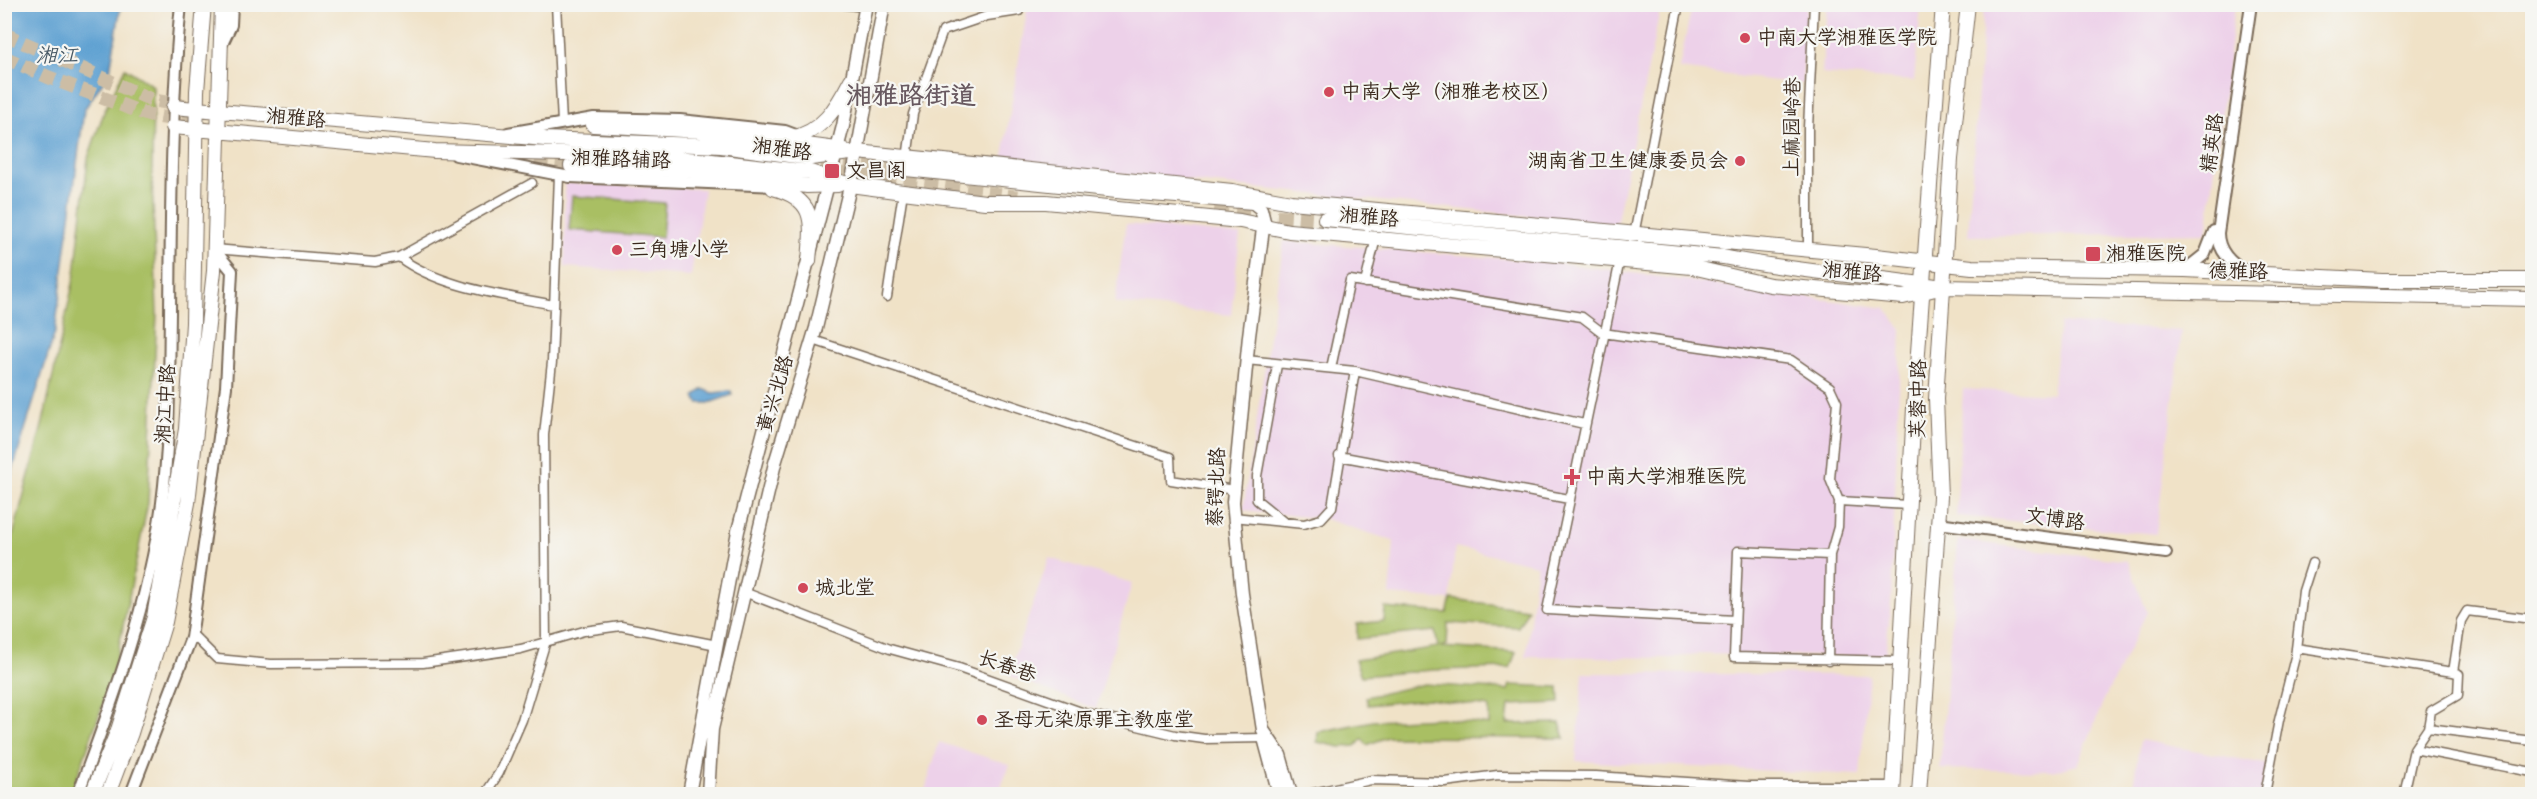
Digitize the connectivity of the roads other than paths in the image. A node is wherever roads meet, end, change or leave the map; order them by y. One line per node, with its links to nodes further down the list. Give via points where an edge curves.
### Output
1 (181, 4): 18 (street)
2 (204, 4): 19 (main road, 湘江中路)
3 (222, 4): 16 (main road, 湘江中路)
4 (232, 4): 16 (street, 湘江中路, via 231,25)
5 (556, 4): 21 (street)
6 (838, 4): 15 (street)
7 (884, 4): 32 (main road, 黄兴北路)
8 (1020, 4): 33 (street, via 1019,11 987,16 943,31 913,114)
9 (1679, 4): 48 (street)
10 (1814, 4): 51 (street, 上麻园岭巷)
11 (1942, 4): 55 (main road, 芙蓉中路)
12 (1968, 4): 56 (main road, 芙蓉中路, via 1951,159)
13 (2246, 4): 57 (street, 精英路, via 2213,237 2205,254)
14 (2252, 4): 58 (street, 精英路, via 2218,240 2231,262)
15 (865, 6): 17 (main road, 黄兴北路)
16 (220, 50): 20 (main road, 湘江中路)
17 (851, 80): 27 (main road, via 826,120); 31 (main road, 黄兴北路)
18 (173, 107): 19 (main road, 湘雅路); 23 (street)
19 (196, 109): 20 (main road, 湘雅路); 24 (main road, 湘江中路)
20 (217, 111): 25 (main road, 湘江中路); 26 (main road, 湘雅路)
21 (562, 123): 26 (street, 湘雅路辅路); 27 (street, 湘雅路辅路, via 594,118 680,120 785,130)
22 (593, 125): 28 (main road)
23 (172, 127): 24 (main road, 湘雅路); 100 (street, via 162,503 140,610)
24 (196, 129): 25 (main road, 湘雅路); 101 (main road, 湘江中路, via 193,323 186,429 154,617 118,730)
25 (216, 131): 30 (main road, 湘雅路); 50 (main road, 湘江中路)
26 (500, 134): 31 (main road, 湘雅路, via 721,146 811,158)
27 (798, 136): 28 (main road); 29 (street, 湘雅路辅路)
28 (779, 139): 29 (main road)
29 (818, 144): 31 (main road)
30 (435, 150): 35 (street, 湘雅路辅路); 37 (main road, 湘雅路, via 678,158 810,172)
31 (837, 152): 32 (main road, 湘雅路); 37 (main road, 黄兴北路)
32 (858, 153): 33 (main road, 湘雅路); 39 (main road, 黄兴北路)
33 (906, 164): 42 (main road, 湘雅路); 44 (main road, 湘雅路, via 1103,190)
34 (571, 166): 36 (main road, via 693,171)
35 (559, 175): 40 (street, 湘雅路辅路); 65 (street)
36 (734, 177): 40 (main road); 41 (main road)
37 (829, 182): 39 (main road, 湘雅路); 41 (main road); 54 (main road, 黄兴北路)
38 (532, 183): 52 (street)
39 (850, 185): 43 (main road, 湘雅路); 67 (main road, 黄兴北路)
40 (768, 186): 41 (street, 湘雅路辅路); 54 (main road, via 796,196 807,209 811,228)
41 (807, 186)
42 (1232, 191): 44 (main road); 45 (main road, 湘雅路)
43 (903, 192): 47 (main road, 湘雅路, via 985,202 1046,202); 63 (street)
44 (1254, 202): 45 (main road, 湘雅路); 47 (main road, via 1263,215)
45 (1291, 202): 48 (main road, 湘雅路)
46 (1325, 219): 62 (main road, 湘雅路, via 1691,254)
47 (1264, 226): 49 (main road, 湘雅路); 68 (main road, 蔡锷北路)
48 (1634, 235): 51 (main road, 湘雅路)
49 (1376, 238): 53 (main road, 湘雅路); 60 (street)
50 (214, 249): 52 (street, via 375,262); 87 (street, via 232,271 226,387); 102 (main road, 湘江中路, via 188,503 178,564 165,622)
51 (1808, 250): 55 (main road, 湘雅路)
52 (399, 257): 65 (street, via 412,267 450,281)
53 (1620, 260): 62 (main road, 湘雅路, via 1709,270 1770,285 1903,297); 66 (street)
54 (809, 261): 89 (main road, 黄兴北路, via 738,531)
55 (1925, 263): 56 (main road, 湘雅路); 62 (main road, 芙蓉中路)
56 (1945, 266): 57 (main road, 德雅路); 61 (main road, 芙蓉中路)
57 (2185, 270): 58 (main road, 德雅路)
58 (2249, 273): 59 (main road, 德雅路, via 2382,280)
59 (2532, 280)
60 (1365, 283): 66 (street, via 1582,317); 70 (street, via 1350,280)
61 (1943, 287): 62 (main road, 湘雅路); 64 (main road, 德雅路); 80 (main road, 芙蓉中路, via 1936,399)
62 (1922, 288): 77 (main road, 芙蓉中路)
63 (887, 297)
64 (2532, 299)
65 (554, 305): 88 (street, via 544,435)
66 (1603, 333): 72 (street); 76 (street, via 1791,360 1816,376 1830,387 1837,402 1830,479)
67 (813, 340): 74 (street, via 1170,457 1171,480); 84 (main road, 黄兴北路, via 775,463)
68 (1246, 360): 69 (street); 74 (main road, 蔡锷北路)
69 (1277, 365): 70 (street); 79 (street, via 1257,476 1257,500)
70 (1331, 368): 71 (street)
71 (1355, 371): 72 (street); 73 (street)
72 (1584, 424): 75 (street)
73 (1339, 456): 75 (street); 79 (street, via 1332,507 1321,519 1304,524)
74 (1234, 490): 78 (main road, 蔡锷北路)
75 (1569, 499): 85 (street, via 1547,610)
76 (1839, 501): 77 (street); 82 (street, via 1838,527)
77 (1908, 505): 92 (main road, 芙蓉中路)
78 (1233, 517): 79 (street); 95 (main road, 蔡锷北路)
79 (1284, 522)
80 (1938, 523): 81 (street, 文博路); 110 (main road, 芙蓉中路)
81 (2166, 554)
82 (1830, 555): 85 (street, via 1738,551); 91 (street)
83 (2312, 563): 90 (street, via 2303,591)
84 (744, 592): 95 (street, 长春巷, via 890,649 959,668 1084,713 1175,735 1204,739); 106 (main road, 黄兴北路, via 712,729)
85 (1735, 620): 91 (street, via 1734,657)
86 (2532, 620): 93 (street, via 2467,611 2460,621)
87 (192, 634): 88 (street, via 218,659 271,664 423,663 521,649); 103 (street)
88 (546, 641): 89 (street, via 621,626); 104 (street, via 522,720 500,773)
89 (717, 645): 105 (main road, 黄兴北路)
90 (2296, 648): 93 (street); 111 (street)
91 (1828, 661): 92 (street)
92 (1901, 661): 99 (main road, 芙蓉中路)
93 (2453, 672): 94 (street, via 2459,674 2458,695 2431,711)
94 (2428, 728): 96 (street); 97 (street)
95 (1265, 738): 107 (main road, 蔡锷北路); 108 (main road, 蔡锷北路, via 1280,755)
96 (2532, 741)
97 (2414, 749): 98 (street); 112 (street)
98 (2532, 772)
99 (1893, 790): 109 (street, via 1498,775 1445,782 1371,780)
100 (78, 795)
101 (92, 795)
102 (108, 795)
103 (131, 795)
104 (485, 795)
105 (689, 795)
106 (708, 795)
107 (1279, 795)
108 (1291, 795)
109 (1308, 795)
110 (1919, 795)
111 (2265, 795)
112 (2404, 795)

